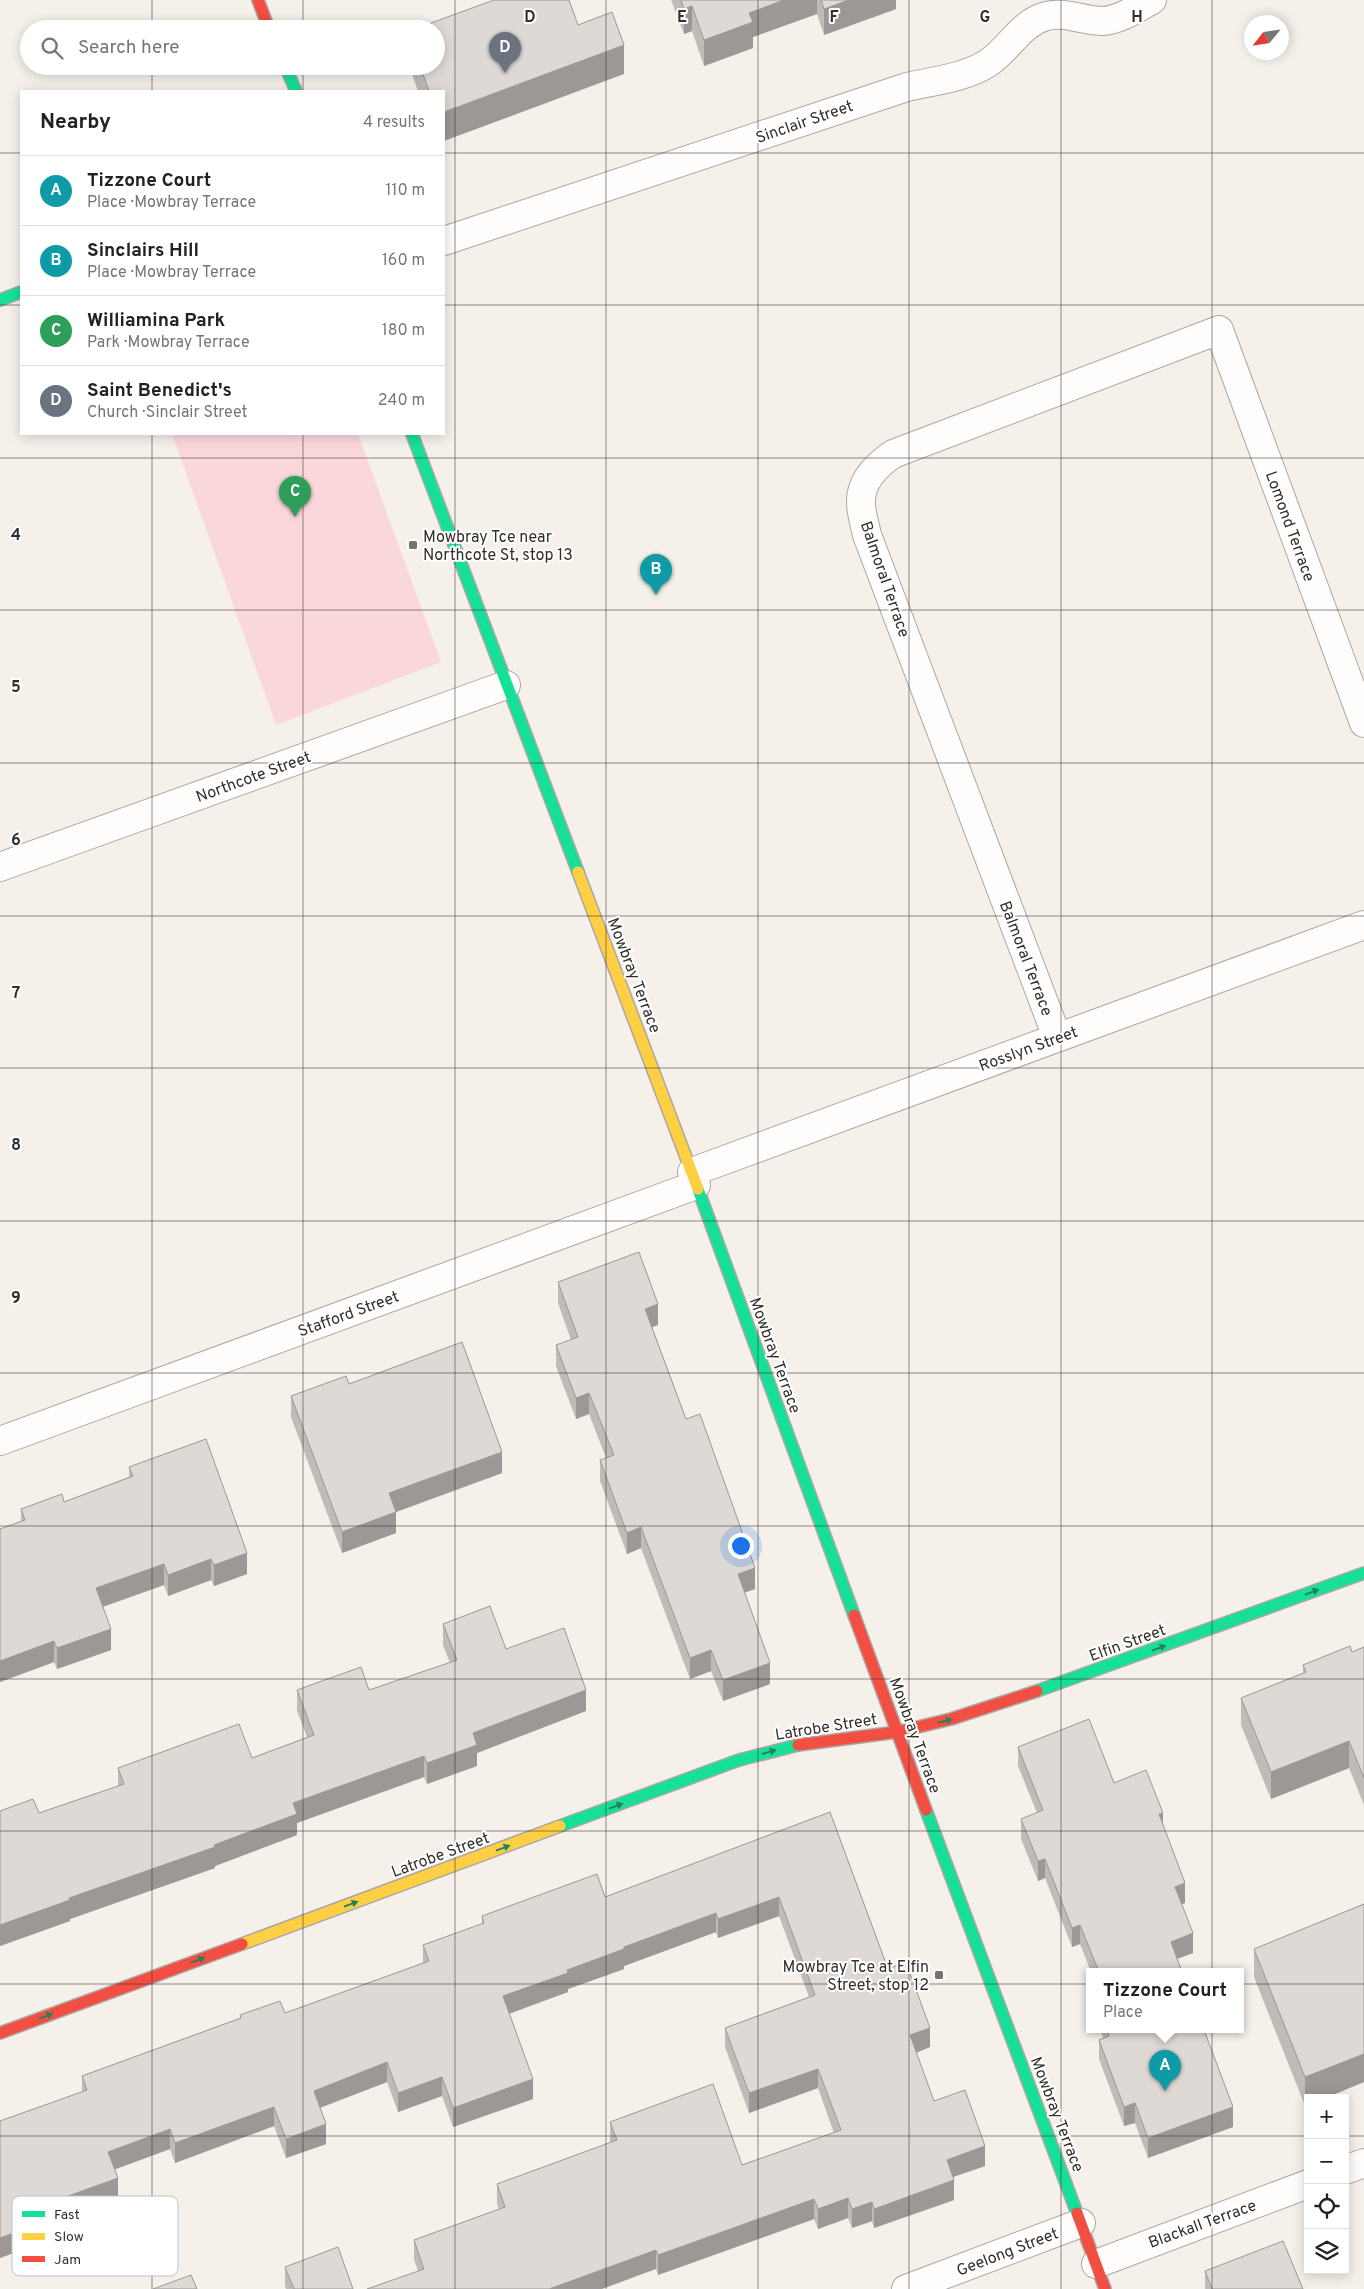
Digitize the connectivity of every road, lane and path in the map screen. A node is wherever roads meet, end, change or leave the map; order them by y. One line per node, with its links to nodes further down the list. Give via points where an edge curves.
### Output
1 (258, 0): 4 (street)
2 (1152, 0): 3 (street, Sinclair Street, via 1105,21 1057,14)
3 (1042, 8): 7 (street, Sinclair Street, via 1034,21 999,55 966,72 907,87)
4 (265, 20)
5 (289, 75): 6 (street)
6 (296, 90)
7 (445, 241)
8 (20, 292): 9 (street)
9 (0, 300)
10 (1219, 330): 13 (street, Lomond Terrace); 16 (street, Balmoral Terrace, via 893,454 880,463 868,478 860,502 867,535)
11 (412, 435): 12 (street, Mowbray Terrace)
12 (506, 685): 14 (street, Northcote Street); 17 (street, Mowbray Terrace)
13 (1364, 723)
14 (0, 867)
15 (1364, 925): 16 (street, Rosslyn Street)
16 (1057, 1037): 17 (street, Rosslyn Street)
17 (694, 1178): 18 (street, Stafford Street); 20 (street, Mowbray Terrace)
18 (0, 1441)
19 (1364, 1573): 20 (street, Elfin Street, one-way to 19, via 1006,1702)
20 (897, 1732): 21 (street, Latrobe Street, one-way to 20, via 739,1760 827,1740); 25 (street, Mowbray Terrace)
21 (0, 2033)
22 (1364, 2163): 23 (street)
23 (1349, 2169)
24 (1304, 2186): 26 (street, Blackall Terrace)
25 (1081, 2223): 26 (street, Mowbray Terrace); 27 (street, Geelong Street)
26 (1096, 2264): 28 (street, Mowbray Terrace)
27 (906, 2289)
28 (1105, 2289)

